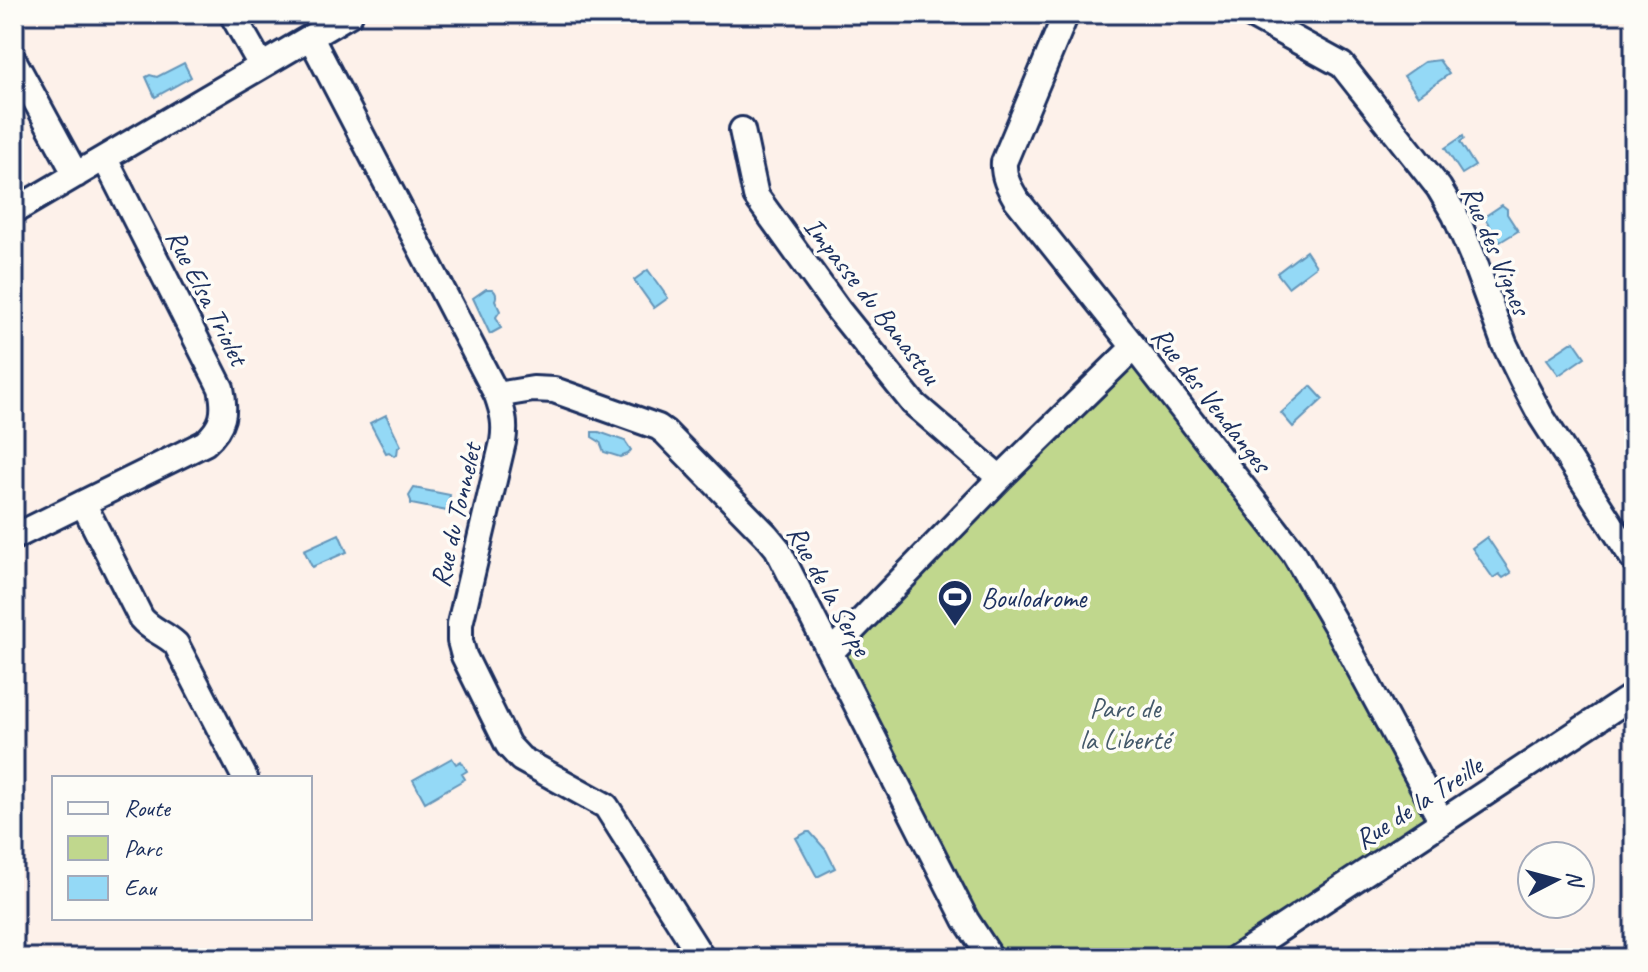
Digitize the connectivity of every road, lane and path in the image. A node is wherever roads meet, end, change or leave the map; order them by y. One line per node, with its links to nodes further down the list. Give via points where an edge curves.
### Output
1 (232, 14): 7 (street)
2 (350, 14): 5 (street)
3 (1066, 14): 12 (street, Rue des Vendanges, via 1004,173 1016,199)
4 (1249, 14): 17 (street, Rue des Vignes, via 1342,65 1439,188 1523,382)
5 (311, 38): 7 (street); 13 (street, Rue du Tonnelet)
6 (14, 61): 10 (street)
7 (261, 65): 9 (street)
8 (742, 130): 14 (street, Impasse du Banastou, via 756,196 839,311 913,403)
9 (105, 159): 10 (street); 15 (street, Rue Elsa Triolet, via 221,388 224,404 216,434 205,443)
10 (76, 175): 11 (street)
11 (14, 211)
12 (1134, 347): 14 (street); 21 (street, Rue des Vendanges, via 1294,553)
13 (497, 395): 18 (street, Rue de la Serpe, via 554,390 665,432 777,548); 22 (street, Rue du Tonnelet, via 505,427 460,624 464,656 508,745 521,759 606,806)
14 (1000, 478): 18 (street)
15 (83, 503): 16 (street, Rue Elsa Triolet); 20 (street, via 141,618 176,644)
16 (14, 537)
17 (1634, 560)
18 (831, 652): 23 (street, Rue de la Serpe, via 966,920)
19 (1634, 695): 21 (street, Rue de la Treille)
20 (244, 776)
21 (1442, 822): 24 (street, Rue de la Treille)
22 (702, 958)
23 (991, 958)
24 (1236, 958)

